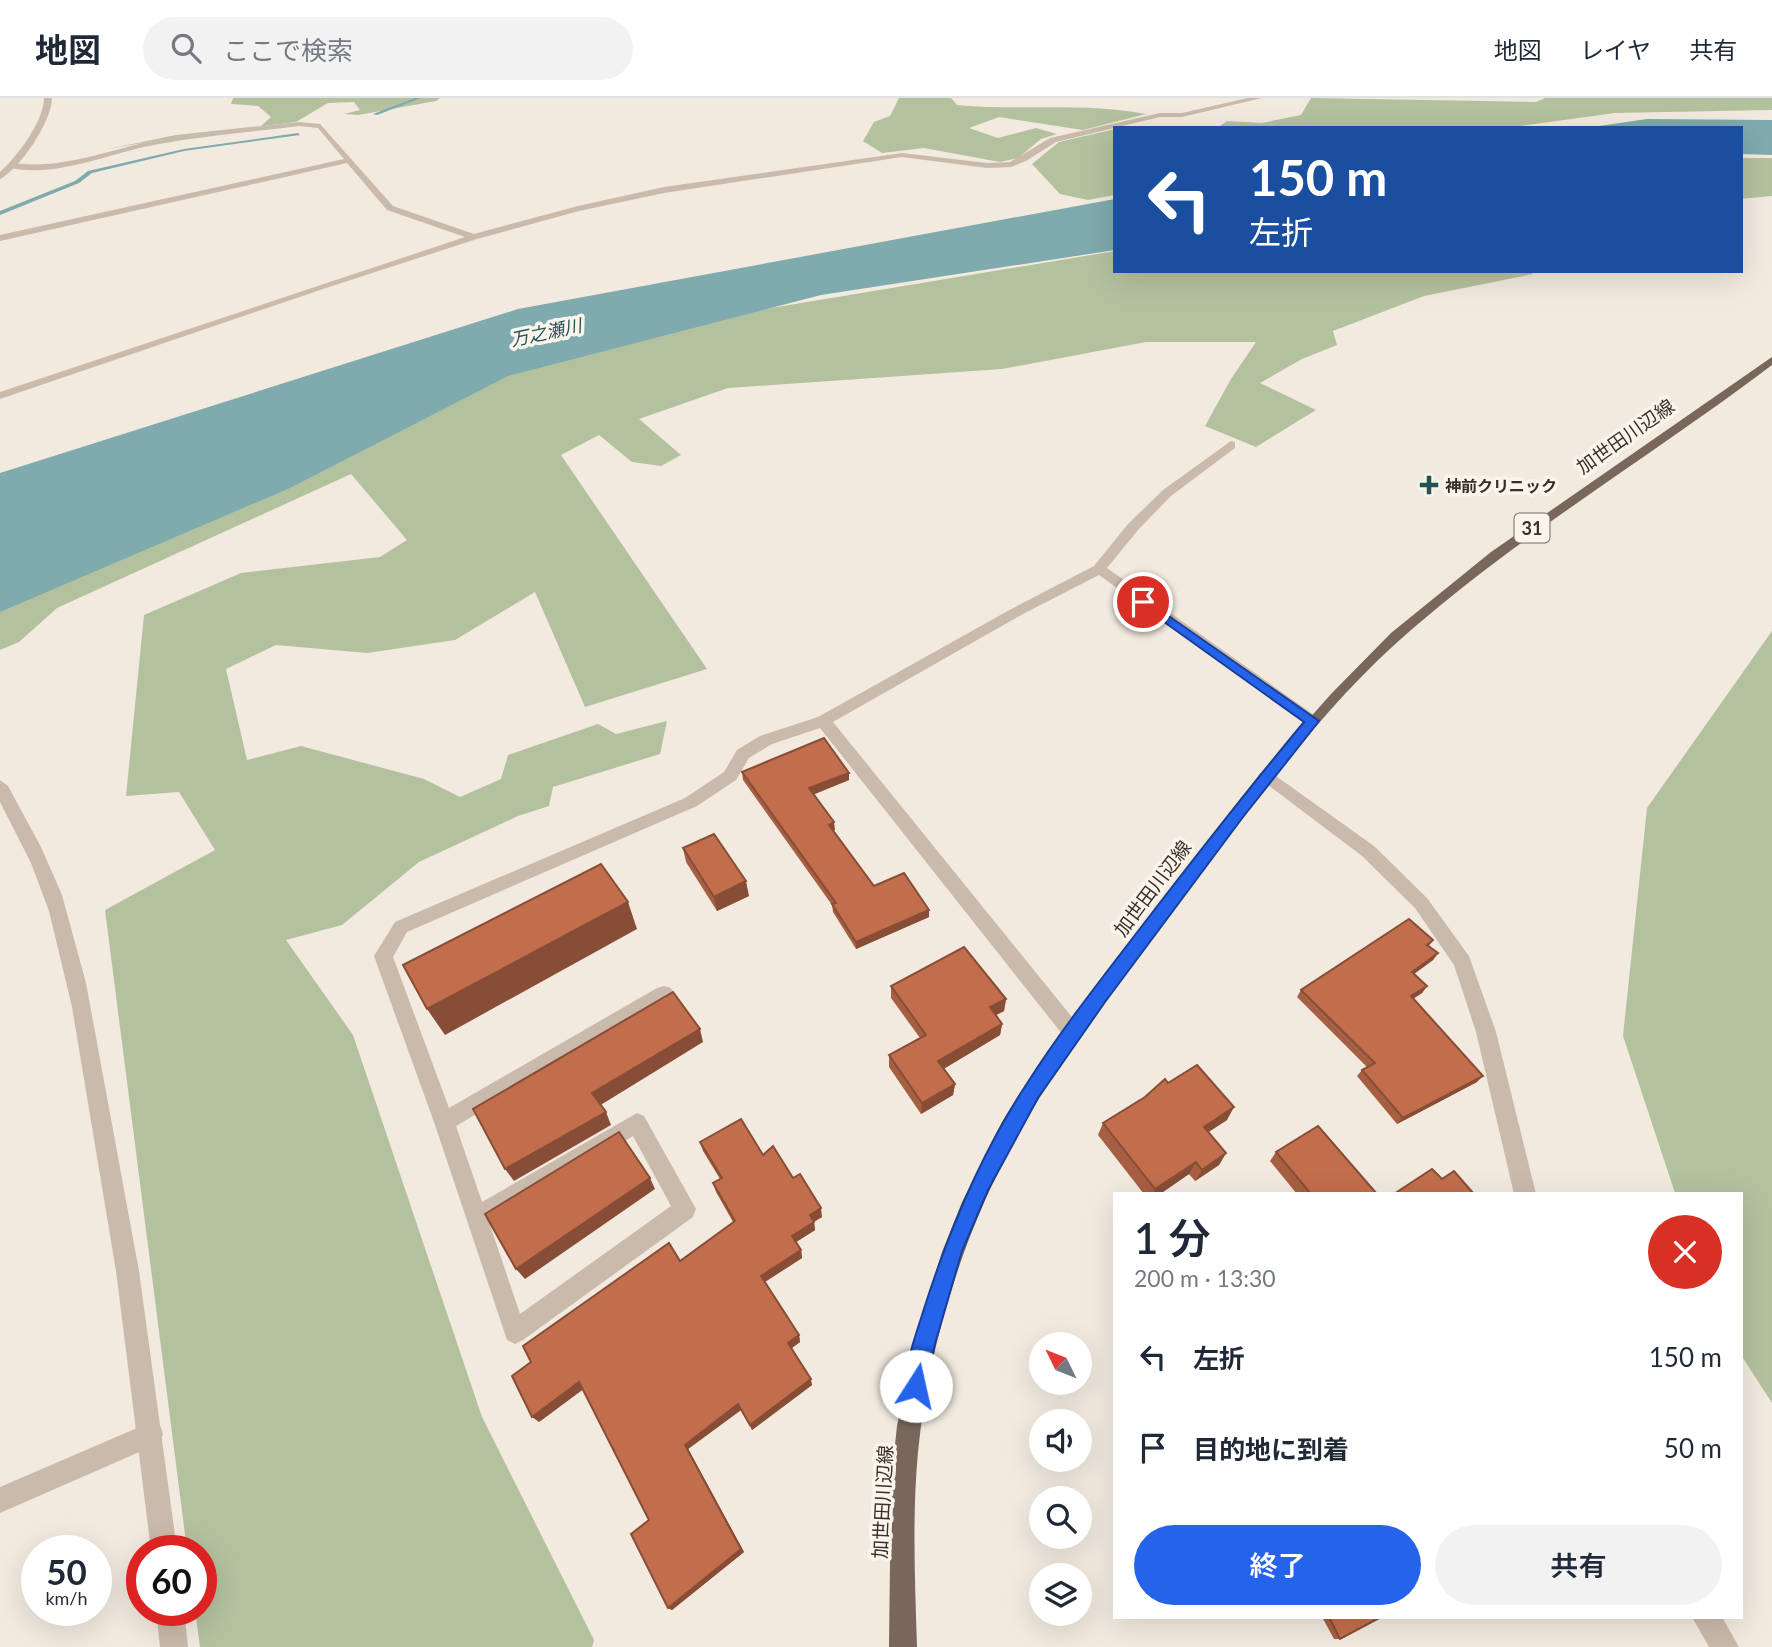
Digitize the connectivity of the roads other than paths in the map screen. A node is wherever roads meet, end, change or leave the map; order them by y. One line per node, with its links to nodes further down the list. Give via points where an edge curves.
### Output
1 (48, 98): 4 (street, via 38,129)
2 (1258, 98): 7 (street, via 1054,139 1027,159 998,167 923,154 902,155 664,190)
3 (350, 160): 4 (street, via 320,126 299,124 158,142 63,164 27,168); 7 (street, via 390,208); 8 (street)
4 (16, 162): 5 (street); 6 (street)
5 (0, 165)
6 (0, 176)
7 (474, 237): 10 (street)
8 (0, 238)
9 (1772, 360): 14 (main road, 加世田川辺線 / 31, via 1493,555 1404,628)
10 (0, 396)
11 (1231, 445): 12 (street, via 1167,494)
12 (1099, 569): 13 (street); 14 (street)
13 (823, 721): 18 (street); 19 (street, via 766,740 743,754 730,776 691,802 401,927 383,956)
14 (1312, 721): 15 (main road, 加世田川辺線 / 31)
15 (1266, 775): 18 (main road, 加世田川辺線 / 31); 20 (street, via 1368,850 1421,903 1462,962 1486,1032)
16 (0, 786): 22 (street, via 58,909 76,979 117,1199)
17 (664, 994): 19 (street)
18 (1073, 1033): 28 (main road, 加世田川辺線 / 31, via 1032,1092 981,1184 952,1251 924,1344 901,1514)
19 (444, 1122): 21 (street)
20 (1525, 1192)
21 (476, 1217): 21 (street, via 515,1332 685,1209 637,1123)
22 (152, 1434): 23 (street); 24 (street)
23 (0, 1500)
24 (162, 1535)
25 (1707, 1619): 29 (street)
26 (172, 1626): 27 (street)
27 (174, 1647)
28 (903, 1647)
29 (1725, 1647)

